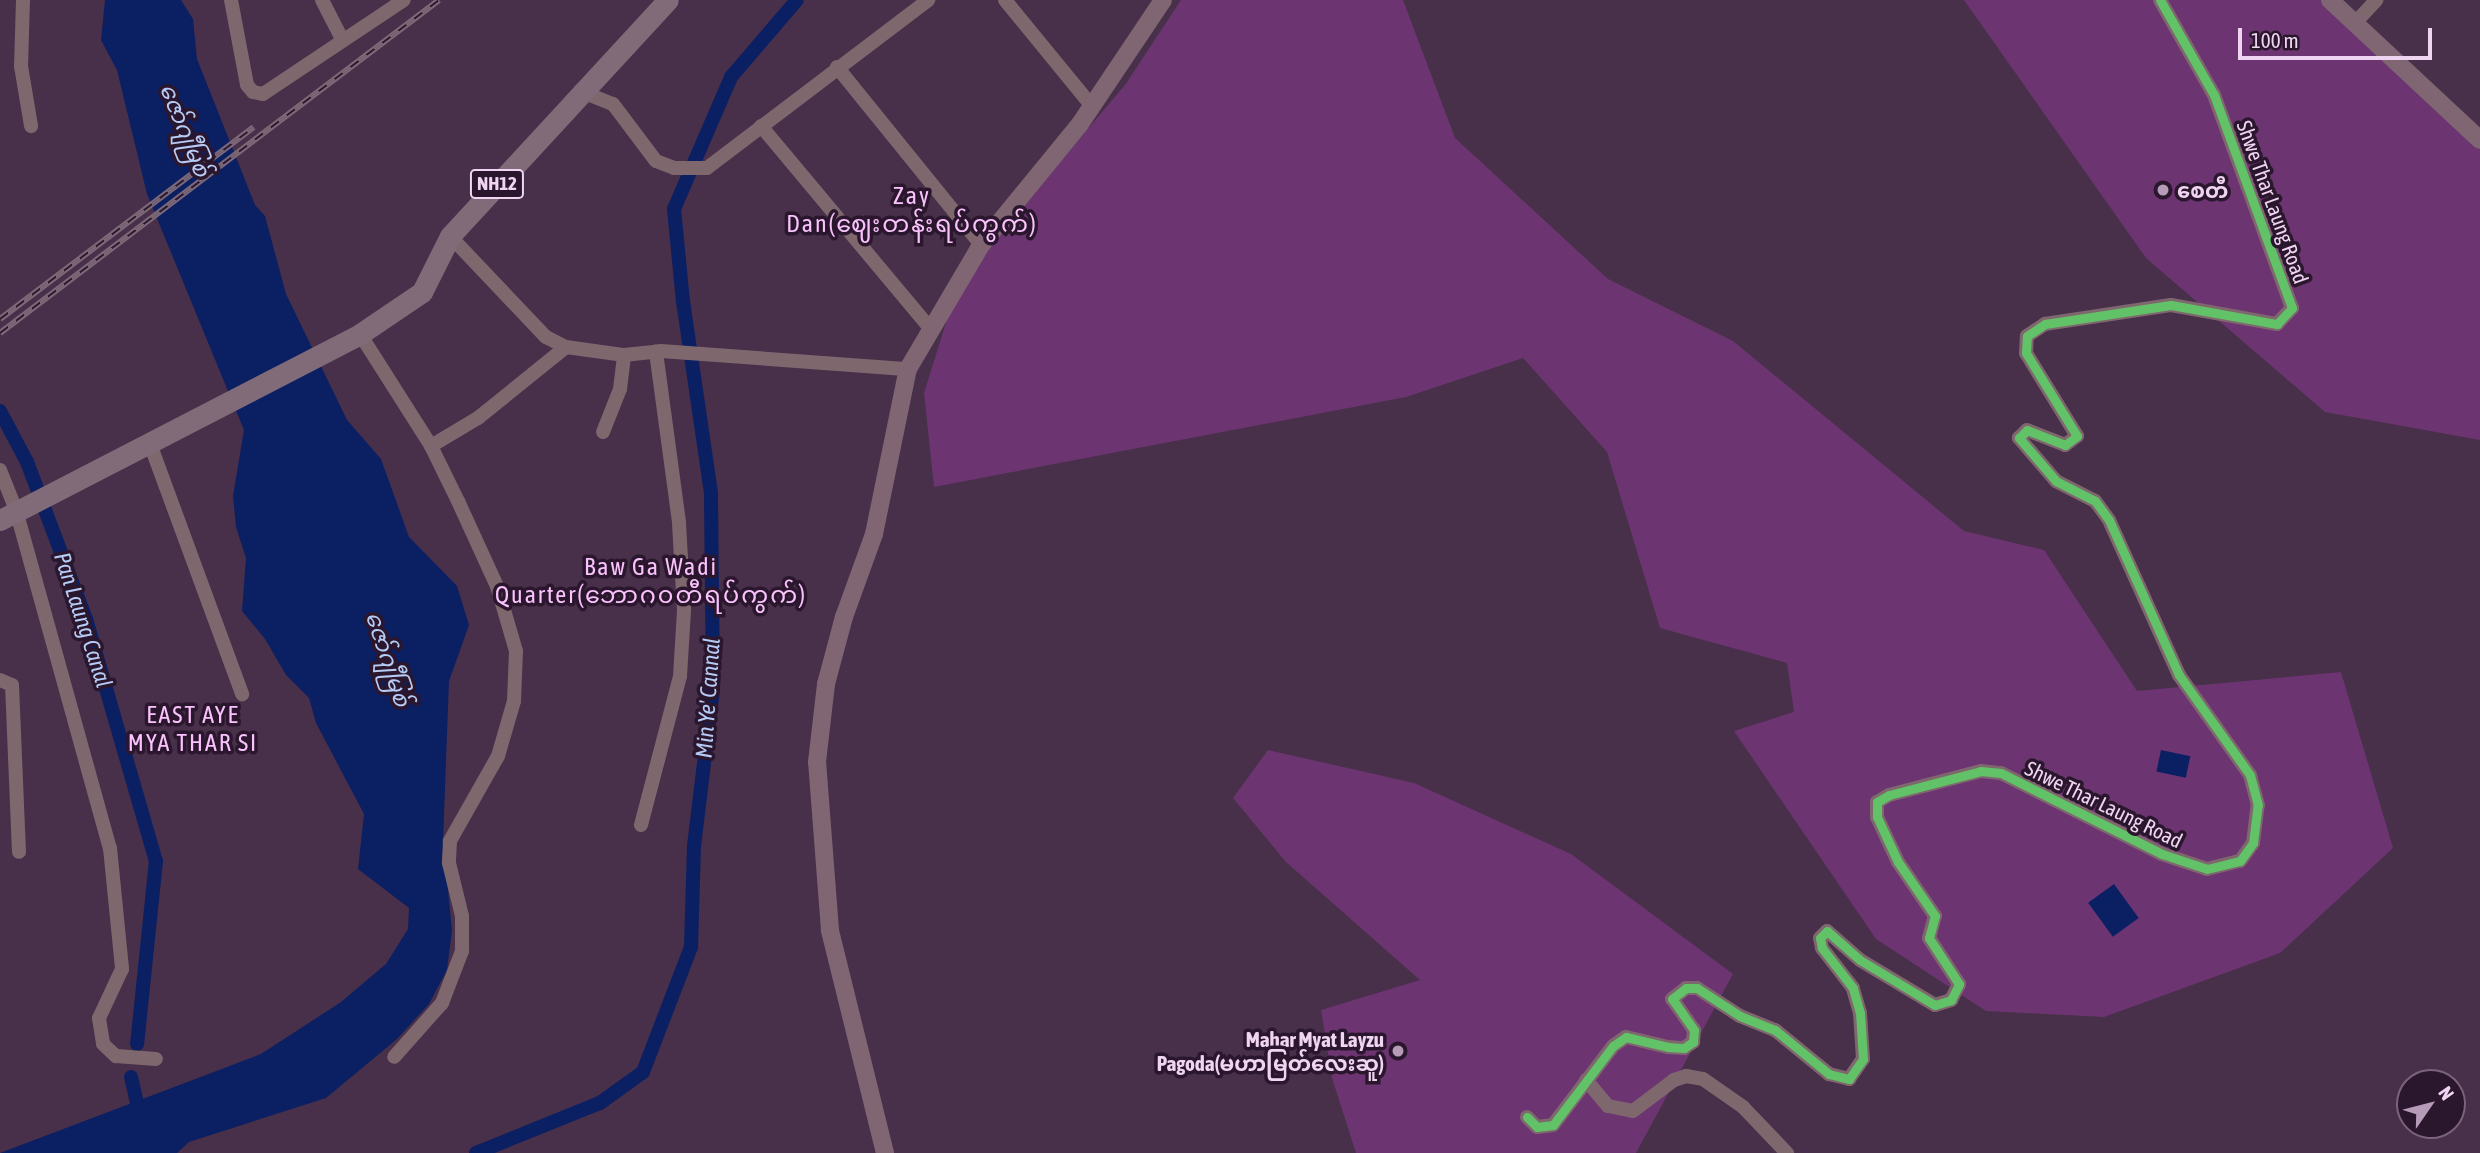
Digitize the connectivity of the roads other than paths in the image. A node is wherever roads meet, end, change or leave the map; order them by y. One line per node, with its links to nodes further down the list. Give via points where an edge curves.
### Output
1 (23, 0): 18 (street, via 20,66)
2 (231, 0): 14 (street, via 247,85 253,92 263,94)
3 (322, 0): 14 (street)
4 (404, 0): 14 (street)
5 (668, 0): 16 (highway, NH12)
6 (928, 0): 12 (street)
7 (1005, 0): 17 (street)
8 (1163, 0): 17 (main road)
9 (2160, 0): 40 (street, Shwe Thar Laung Road, via 2219,107 2292,308 2277,324 2171,305 2045,324 2027,336 2026,353 2077,436 2065,445 2027,430 2020,432 2020,438 2046,471 2095,501 2109,520 2179,675 2250,775 2258,805 2253,843 2240,861 2207,869 2162,854 2001,773 1981,771 1889,795 1877,803 1877,817 1898,862 1936,916 1929,938 1959,984 1951,1000 1944,1006 1929,1001 1860,960 1827,931 1820,938 1822,948 1853,988 1860,1013 1863,1059 1849,1079 1829,1074 1775,1030 1740,1016 1697,988 1686,988 1672,999 1694,1031 1693,1042 1676,1048 1626,1037)
10 (2330, 0): 13 (main road)
11 (2376, 0): 13 (street)
12 (909, 6): 15 (street)
13 (2354, 24): 20 (main road)
14 (342, 39)
15 (838, 67): 19 (street); 22 (street)
16 (580, 90): 19 (street, via 613,104 656,161 674,168 707,168); 21 (highway, NH12)
17 (1091, 105): 22 (main road)
18 (31, 126)
19 (761, 126): 23 (street)
20 (2480, 139)
21 (450, 236): 24 (highway, NH12, via 422,292); 25 (street, via 546,337)
22 (981, 245): 23 (main road)
23 (929, 327): 28 (main road)
24 (360, 334): 30 (highway, NH12); 31 (street)
25 (566, 348): 27 (street); 31 (street, via 478,418)
26 (659, 352): 27 (street); 28 (street); 36 (street, via 679,522 684,610 680,676)
27 (624, 355): 29 (street, via 620,389)
28 (908, 369): 42 (main road, via 874,534 826,684 817,762 830,930)
29 (603, 432)
30 (149, 441): 33 (highway, NH12); 35 (street)
31 (431, 446): 38 (street, via 497,586 516,652 514,701 498,756 450,841 449,863 462,916 462,951 442,1003)
32 (0, 470): 33 (street)
33 (14, 511): 39 (street, via 110,848 122,969 99,1018 103,1044 116,1056)
34 (0, 680): 37 (street, via 12,685)
35 (242, 694)
36 (641, 825)
37 (19, 852)
38 (394, 1057)
39 (156, 1059)
40 (1586, 1080): 41 (street, Shwe Thar Laung Road, via 1553,1125 1537,1127); 43 (street, via 1608,1106 1633,1111 1674,1080 1686,1076 1703,1079 1743,1107)
41 (1527, 1117)
42 (885, 1153)
43 (1787, 1153)

